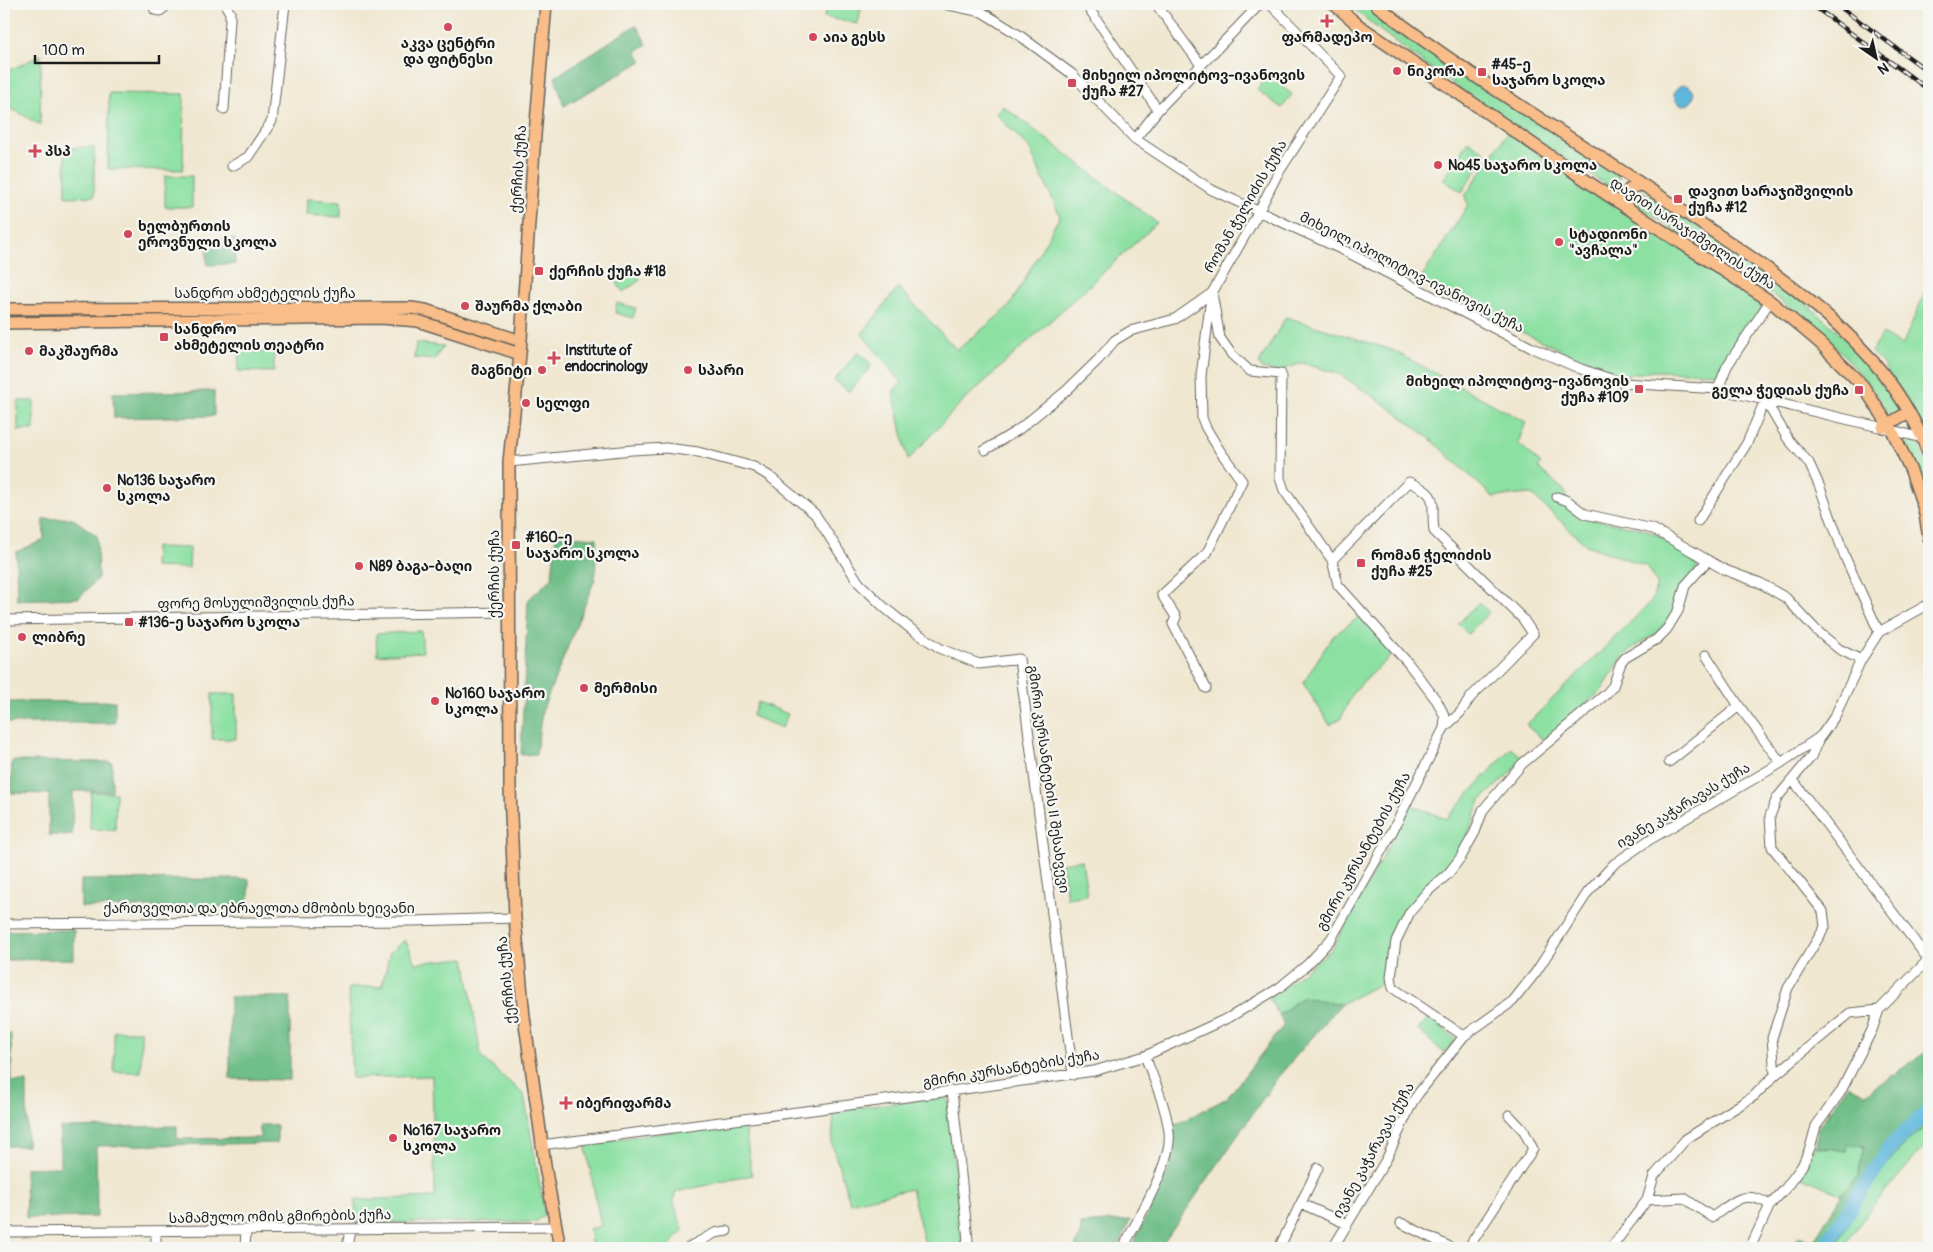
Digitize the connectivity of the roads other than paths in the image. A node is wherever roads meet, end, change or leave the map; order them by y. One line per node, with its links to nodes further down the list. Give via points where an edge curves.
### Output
1 (152, 4): 2 (street, via 155,10 160,11)
2 (169, 4)
3 (225, 4): 15 (street, via 230,20)
4 (285, 4): 18 (street, via 272,121 248,157)
5 (546, 4): 34 (main road, ქერჩის ქუჩა)
6 (944, 4): 13 (street, მიხეილ იპოლიტოვ-ივანოვის ქუჩა)
7 (1086, 4): 16 (street)
8 (1156, 4): 14 (street)
9 (1260, 4): 14 (street)
10 (1270, 4): 23 (street, რომან ჭელიძის ქუჩა, via 1341,76 1277,175)
11 (1334, 4): 21 (main road, დავით სარაჯიშვილის ქუჩა, via 1356,24)
12 (1375, 4): 19 (main road, დავით სარაჯიშვილის ქუჩა, via 1461,66)
13 (982, 8): 17 (street, მიხეილ იპოლიტოვ-ივანოვის ქუჩა, via 1072,74)
14 (1201, 65): 16 (street)
15 (224, 109)
16 (1158, 110): 17 (street)
17 (1135, 139): 23 (street, მიხეილ იპოლიტოვ-ივანოვის ქუჩა, via 1212,190)
18 (232, 166)
19 (1625, 173): 20 (main road, დავით სარაჯიშვილის ქუჩა); 21 (main road, via 1622,189)
20 (1643, 185): 22 (main road, via 1631,187 1626,193 1624,200); 38 (main road, დავით სარაჯიშვილის ქუჩა, via 1774,273 1832,320 1882,370)
21 (1606, 194): 22 (main road, დავით სარაჯიშვილის ქუჩა)
22 (1628, 207): 25 (main road, დავით სარაჯიშვილის ქუჩა)
23 (1259, 211): 24 (street, რომან ჭელიძის ქუჩა); 36 (street, მიხეილ იპოლიტოვ-ივანოვის ქუჩა, via 1345,251 1532,348 1581,369 1623,383)
24 (1212, 292): 41 (street, via 1174,319 1130,331 1115,340 1066,391 1018,430); 47 (street, რომან ჭელიძის ქუჩა, via 1220,338 1232,355 1250,372 1280,374 1280,478 1284,490); 55 (street, via 1201,376 1202,418 1220,451 1242,480 1207,553 1162,595 1176,617 1173,624)
25 (1770, 301): 36 (street, via 1727,366); 39 (main road, დავით სარაჯიშვილის ქუჩა, via 1820,343 1863,386)
26 (4, 309): 27 (main road, სანდრო ახმეტელის ქუჩა)
27 (91, 309): 28 (main road, სანდრო ახმეტელის ქუჩა); 30 (main road)
28 (313, 313): 29 (main road, სანდრო ახმეტელის ქუჩა); 30 (main road, სანდრო ახმეტელის ქუჩა)
29 (380, 313): 32 (main road, სანდრო ახმეტელის ქუჩა, via 411,308 425,310); 33 (main road, სანდრო ახმეტელის ქუჩა, via 418,321)
30 (91, 321): 31 (main road, სანდრო ახმეტელის ქუჩა)
31 (4, 322)
32 (477, 328): 33 (main road); 34 (main road, სანდრო ახმეტელის ქუჩა)
33 (473, 340): 35 (main road, სანდრო ახმეტელის ქუჩა)
34 (521, 341): 35 (main road, ქერჩის ქუჩა)
35 (520, 354): 43 (main road, ქერჩის ქუჩა)
36 (1718, 389): 37 (street, მიხეილ იპოლიტოვ-ივანოვის ქუჩა)
37 (1765, 400): 39 (street, მიხეილ იპოლიტოვ-ივანოვის ქუჩა); 45 (street, via 1747,442); 52 (street, via 1788,439 1809,463 1845,557)
38 (1909, 412): 39 (main road); 40 (main road, დავით სარაჯიშვილის ქუჩა)
39 (1887, 427): 40 (street, მიხეილ იპოლიტოვ-ივანოვის ქუჩა); 46 (main road, დავით სარაჯიშვილის ქუჩა, via 1911,471 1924,509)
40 (1926, 440): 42 (main road, დავით სარაჯიშვილის ქუჩა)
41 (985, 450)
42 (1929, 455)
43 (509, 462): 50 (main road, ქერჩის ქუჩა); 68 (street, გმირი კურსანტების II შესახვევი, via 666,448 698,452 754,467 816,514 859,583 911,629 941,649 979,664 1019,659)
44 (1557, 497): 48 (street, via 1568,500 1585,514 1653,529)
45 (1698, 521)
46 (1929, 538)
47 (1332, 560): 57 (street, რომან ჭელიძის ქუჩა, via 1338,585 1408,663 1437,702 1445,717); 57 (street, გმირი კურსანტების ქუჩა, via 1410,482 1426,489 1434,502 1434,531 1523,619 1533,634)
48 (1708, 560): 54 (street, via 1786,598 1817,631 1839,649); 66 (street, via 1685,586 1678,611 1667,629 1657,639 1625,658 1606,694 1522,764 1483,810 1461,857 1410,912 1396,941 1391,977 1393,988)
49 (1929, 604): 52 (street, ივანე კაჭარავას ქუჩა)
50 (509, 612): 51 (street, ფორე მოსულიშვილის ქუჩა); 62 (main road, ქერჩის ქუჩა)
51 (4, 620)
52 (1879, 632): 54 (street, ივანე კაჭარავას ქუჩა)
53 (1706, 655): 56 (street)
54 (1861, 660): 58 (street, ივანე კაჭარავას ქუჩა, via 1836,716)
55 (1206, 688)
56 (1739, 706): 59 (street); 60 (street)
57 (1444, 728): 67 (street, გმირი კურსანტების ქუჩა, via 1391,834 1324,948 1279,988 1230,1017)
58 (1820, 736): 60 (street, ივანე კაჭარავას ქუჩა); 61 (street, via 1811,757)
59 (1668, 762)
60 (1781, 763): 66 (street, ივანე კაჭარავას ქუჩა, via 1614,864 1588,892 1513,1002)
61 (1793, 780): 64 (street); 69 (street, via 1777,798 1770,816 1772,847 1823,912 1825,927 1788,988 1772,1038)
62 (515, 918): 63 (street, ქართველთა და ებრაელთა ძმობის ხეივანი); 72 (main road, ქერჩის ქუჩა)
63 (4, 924)
64 (1929, 959): 65 (street)
65 (1880, 1010): 69 (street, via 1850,1013); 76 (street, via 1840,1093 1816,1126 1802,1166)
66 (1464, 1036): 78 (street, ივანე კაჭარავას ქუჩა, via 1412,1103 1387,1158)
67 (1145, 1056): 68 (street, გმირი კურსანტების ქუჩა); 91 (street, via 1161,1098 1169,1134 1165,1164)
68 (1073, 1075): 70 (street, გმირი კურსანტების ქუჩა)
69 (1775, 1075): 74 (street, via 1754,1096 1686,1138 1654,1176)
70 (952, 1091): 72 (street, გმირი კურსანტების ქუჩა); 90 (street, via 968,1240)
71 (1509, 1115): 95 (street, via 1524,1131 1533,1149)
72 (541, 1145): 79 (main road, ქერჩის ქუჩა)
73 (1318, 1168): 75 (street)
74 (1647, 1200): 76 (street, via 1684,1198 1712,1217 1742,1197 1759,1198); 96 (street)
75 (1302, 1204): 78 (street); 92 (street)
76 (1770, 1205): 97 (street)
77 (1401, 1223): 94 (street)
78 (1347, 1224): 93 (street, ივანე კაჭარავას ქუჩა)
79 (556, 1227): 80 (street, სამამულო ომის გმირების ქუჩა); 88 (main road, ქერჩის ქუჩა)
80 (350, 1229): 81 (street, სამამულო ომის გმირების ქუჩა); 87 (street)
81 (246, 1230): 82 (street, სამამულო ომის გმირების ქუჩა); 86 (street)
82 (156, 1231): 84 (street, სამამულო ომის გმირების ქუჩა); 85 (street)
83 (727, 1231): 89 (street, via 715,1233)
84 (4, 1232)
85 (156, 1248)
86 (246, 1248)
87 (347, 1248)
88 (560, 1248)
89 (687, 1248)
90 (964, 1248)
91 (1123, 1248)
92 (1279, 1248)
93 (1333, 1248)
94 (1452, 1248)
95 (1468, 1248)
96 (1611, 1248)
97 (1750, 1248)

